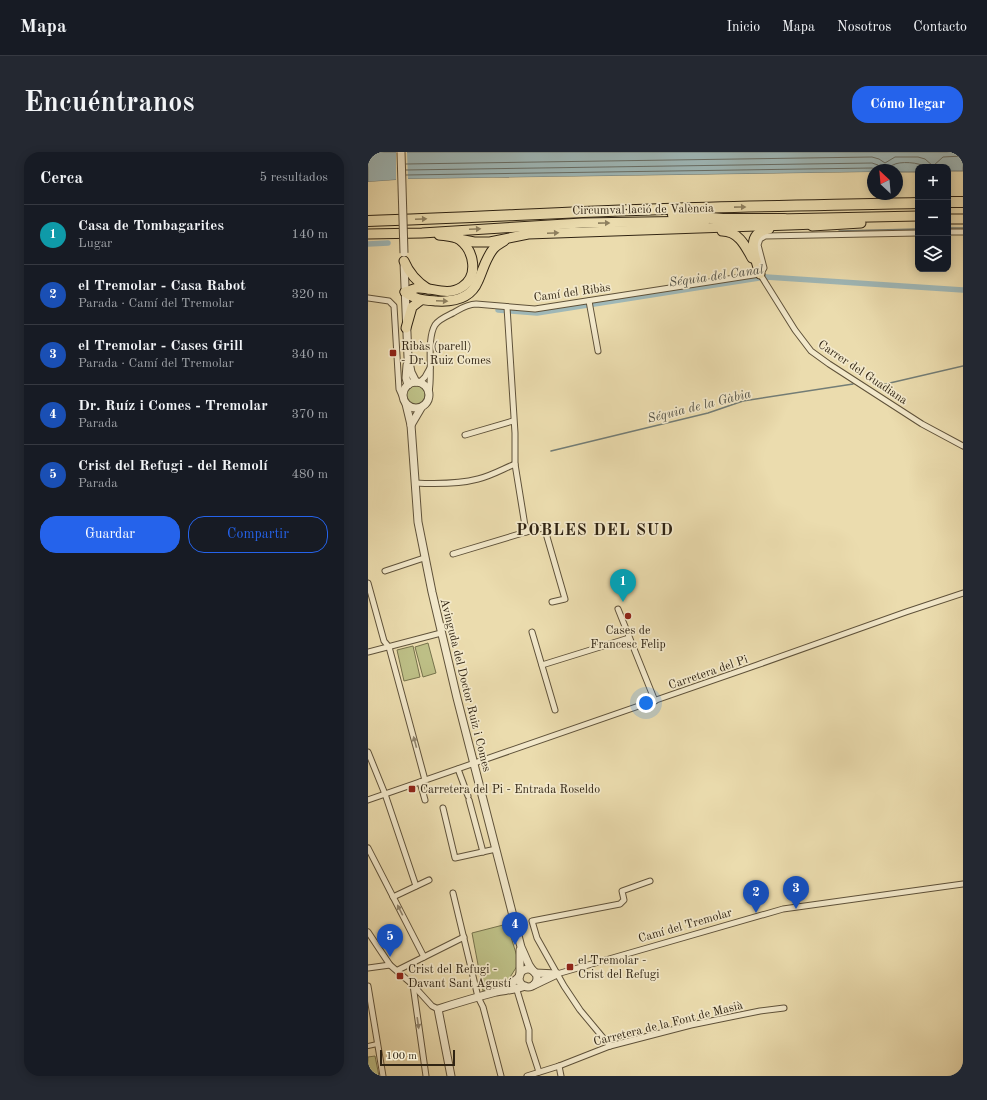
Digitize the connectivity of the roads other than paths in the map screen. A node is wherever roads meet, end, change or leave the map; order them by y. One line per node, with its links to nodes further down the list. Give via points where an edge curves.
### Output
1 (401, 152): 23 (street, bridge)
2 (951, 202): 3 (highway)
3 (963, 202)
4 (915, 203): 5 (highway, Circumval·lació de València, one-way to 4)
5 (617, 212): 9 (highway, via 723,219); 12 (highway, Circumval·lació de València, one-way to 5)
6 (951, 215): 7 (highway)
7 (963, 215)
8 (915, 216): 9 (highway, Circumval·lació de València)
9 (784, 219): 18 (highway, Circumval·lació de València, one-way to 9, via 582,223)
10 (963, 219): 11 (highway)
11 (951, 220)
12 (368, 221)
13 (915, 221): 14 (highway)
14 (864, 223): 15 (highway); 24 (highway, via 761,231 754,238 753,247)
15 (669, 229): 21 (highway, one-way to 15, via 528,234); 24 (highway, via 732,233 742,241)
16 (951, 232): 17 (street)
17 (963, 232)
18 (422, 233): 20 (highway, Circumval·lació de València); 22 (highway)
19 (915, 233): 24 (street, via 765,236 760,239 758,245 764,268)
20 (368, 234)
21 (510, 237): 22 (highway, via 490,242); 28 (highway, one-way to 21, via 450,302 467,295 478,283 488,257 495,247)
22 (459, 239): 25 (highway, via 470,252 473,264 470,277 462,287 448,293)
23 (404, 257): 25 (highway, via 408,269 418,283); 26 (street)
24 (762, 278): 29 (street, Camí del Ribàs); 44 (street, Carrer del Guadiana, via 812,352 922,424)
25 (431, 290): 26 (highway, via 417,288)
26 (405, 292): 28 (highway); 31 (street)
27 (368, 298): 34 (street, via 389,301 394,306)
28 (421, 300): 31 (highway, via 412,307)
29 (589, 301): 30 (street, Camí del Ribàs, via 534,309); 32 (street)
30 (507, 307): 35 (street, Camí del Ribàs, via 471,304 443,318 436,325 430,341); 41 (street)
31 (406, 328): 33 (street)
32 (598, 351)
33 (408, 361): 34 (street, via 404,369); 36 (street, via 411,372); 37 (street)
34 (397, 365): 37 (street); 39 (street, via 399,389)
35 (431, 367): 36 (street, via 425,377); 38 (street, Camí del Ribàs)
36 (418, 382): 37 (street); 38 (street, via 426,386)
37 (407, 385): 39 (street, via 403,391)
38 (429, 392): 40 (street, via 427,403)
39 (404, 401): 40 (street, via 414,409); 42 (street, Avinguda del Doctor Ruiz i Comes)
40 (421, 408): 42 (street)
41 (513, 421): 43 (street); 45 (street)
42 (411, 425): 46 (street, Avinguda del Doctor Ruiz i Comes)
43 (465, 434)
44 (963, 446)
45 (515, 464): 46 (street, via 476,479); 47 (street)
46 (415, 484): 49 (street, Avinguda del Doctor Ruiz i Comes)
47 (526, 532): 48 (street); 53 (street, via 542,528 546,530 565,599)
48 (453, 554)
49 (424, 558): 50 (street); 56 (street, Avinguda del Doctor Ruiz i Comes)
50 (385, 571)
51 (368, 583): 58 (street, via 384,641)
52 (963, 593): 61 (street, Carretera del Pi)
53 (552, 602)
54 (618, 609): 57 (street)
55 (532, 632): 60 (street)
56 (441, 633): 58 (street); 64 (street, Avinguda del Doctor Ruiz i Comes)
57 (630, 638): 60 (street); 61 (street)
58 (389, 647): 59 (street); 66 (street, one-way to 58)
59 (368, 652)
60 (542, 665): 62 (street)
61 (655, 701): 64 (street, Carretera del Pi)
62 (555, 710)
63 (368, 752): 67 (street)
64 (474, 763): 65 (street, Carretera del Pi); 72 (street, Avinguda del Doctor Ruiz i Comes)
65 (458, 769): 66 (street, Carretera del Pi); 73 (street)
66 (423, 781): 67 (street, Carretera del Pi); 69 (street)
67 (385, 794): 68 (street, Carretera del Pi); 77 (street)
68 (368, 800)
69 (425, 800)
70 (443, 808): 73 (street, via 455,858)
71 (368, 848): 79 (street)
72 (496, 849): 73 (street); 82 (street, Avinguda del Doctor Ruiz i Comes)
73 (483, 852)
74 (429, 880): 77 (street)
75 (650, 880): 88 (street, via 622,891 624,900 620,904 532,921 537,938)
76 (963, 884): 88 (street, Camí del Tremolar, via 783,909)
77 (416, 886): 79 (street)
78 (452, 893): 81 (street)
79 (393, 897): 83 (street, one-way to 79)
80 (368, 932): 84 (street)
81 (464, 937): 83 (street); 93 (street)
82 (521, 947): 87 (street, Avinguda del Doctor Ruiz i Comes, via 528,965); 89 (street, Avinguda del Doctor Ruiz i Comes)
83 (424, 957): 86 (street)
84 (390, 965): 85 (street); 86 (street)
85 (368, 968)
86 (398, 970): 90 (street)
87 (534, 972): 88 (street, Camí del Tremolar); 89 (street, Camí del Tremolar, via 524,971); 91 (street, via 537,979)
88 (557, 974): 91 (street, Camí del Tremolar); 99 (street, via 580,1010)
89 (518, 983): 91 (street, Camí del Tremolar, via 524,986); 93 (street); 101 (street, Avinguda del Doctor Ruiz i Comes, via 529,1030 529,1041)
90 (412, 984): 95 (street); 103 (street, one-way to 103)
91 (534, 985)
92 (368, 986): 96 (street)
93 (478, 997): 95 (street); 105 (street, via 483,1007)
94 (784, 1008): 99 (street, Carretera de la Font de Masià, via 691,1026)
95 (438, 1009): 104 (street)
96 (370, 1021): 97 (street)
97 (377, 1044): 98 (street); 102 (street)
98 (368, 1046)
99 (610, 1046): 100 (street, Carretera de la Font de Masià)
100 (559, 1066): 101 (street, Carretera de la Font de Masià); 107 (street)
101 (539, 1072): 106 (street, Carretera de la Font de Masià)
102 (383, 1076)
103 (426, 1076)
104 (451, 1076)
105 (501, 1076)
106 (527, 1076)
107 (561, 1076)

